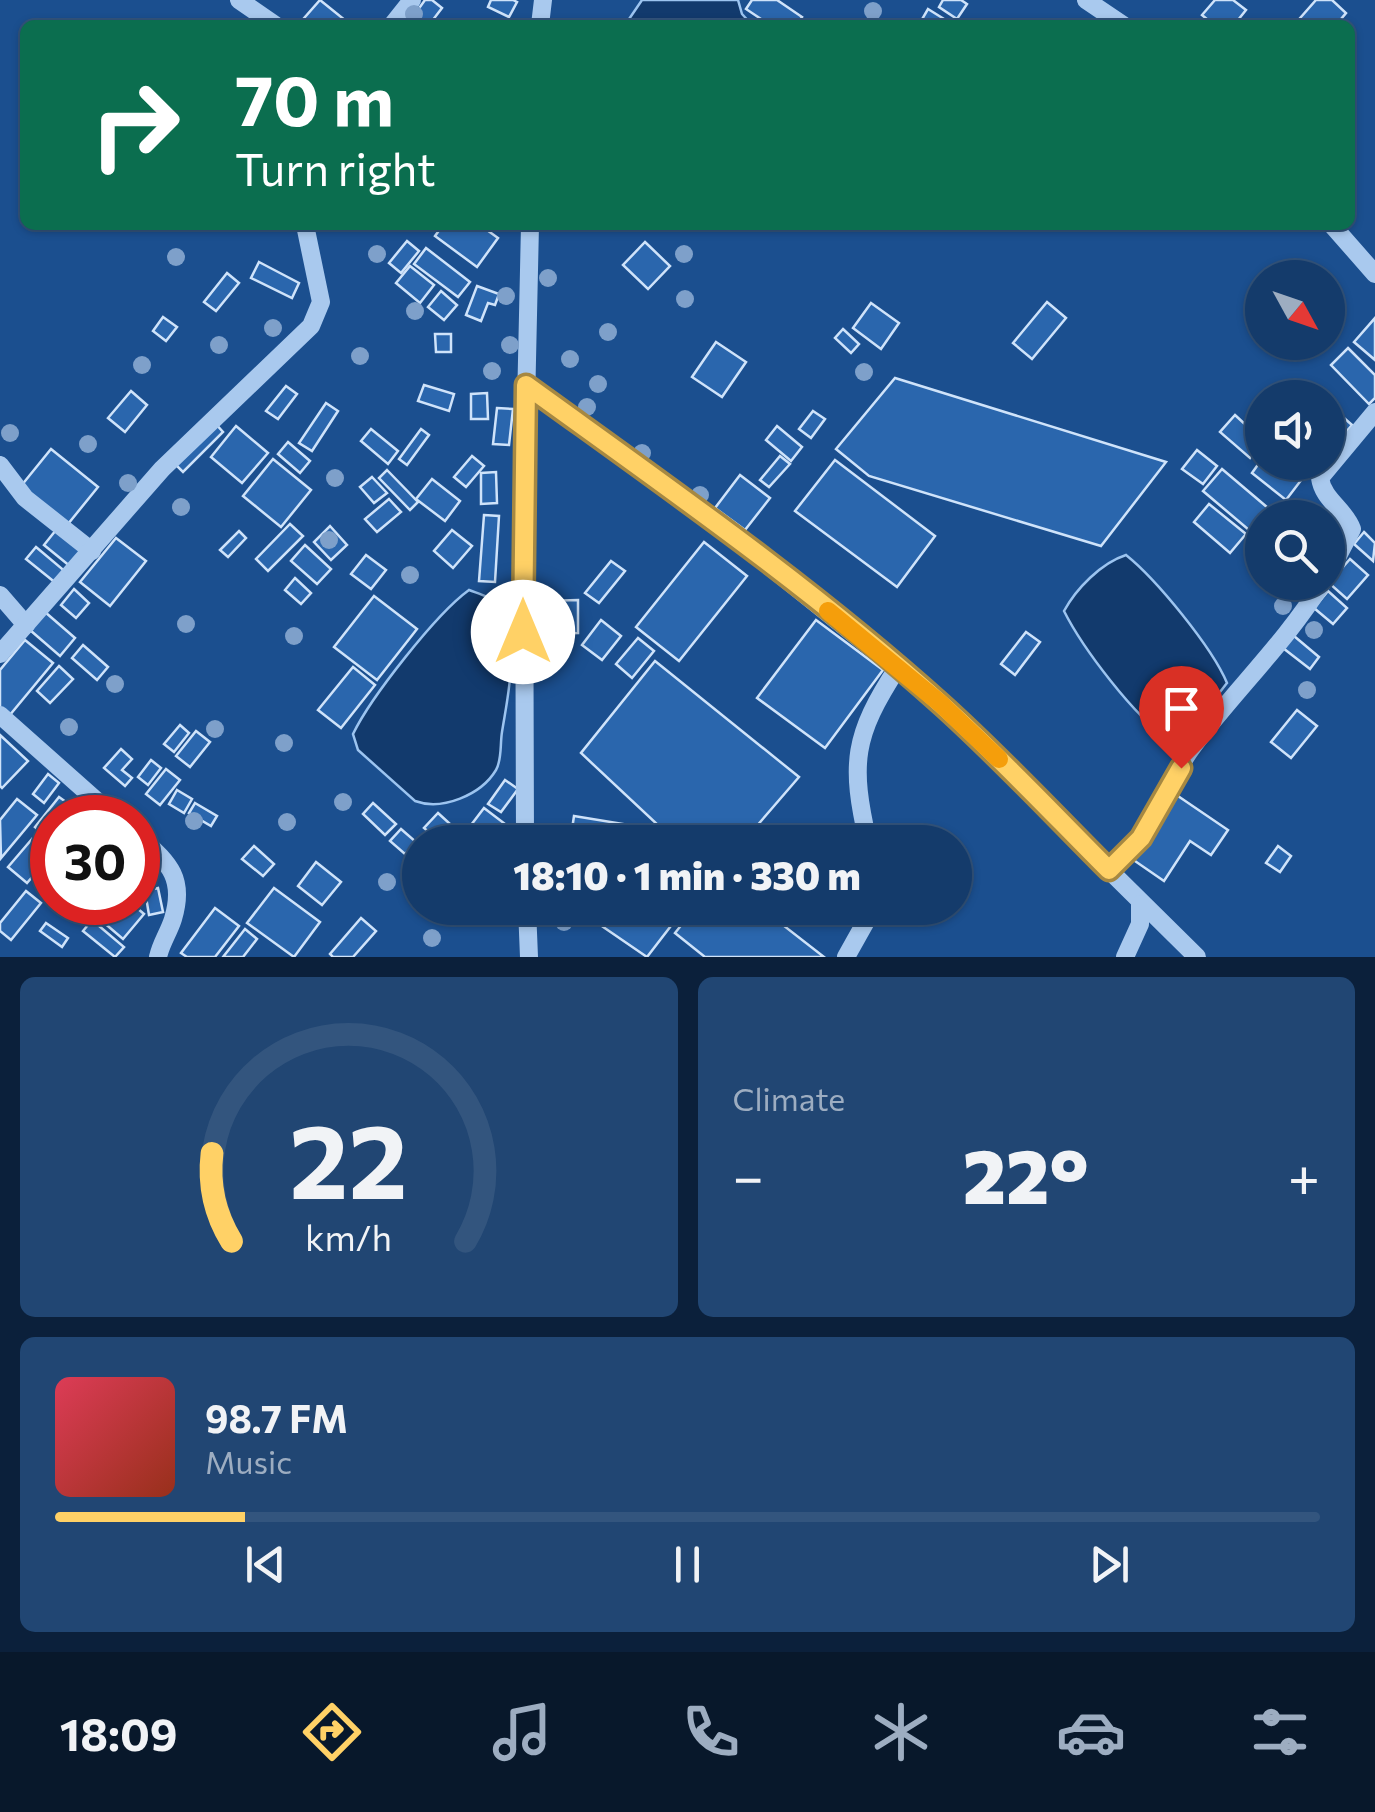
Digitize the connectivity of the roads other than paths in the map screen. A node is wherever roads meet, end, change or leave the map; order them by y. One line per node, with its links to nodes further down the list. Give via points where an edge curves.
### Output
1 (239, 0): 4 (street)
2 (412, 0): 5 (street)
3 (1086, 0): 6 (street)
4 (268, 20)
5 (396, 20)
6 (1116, 20)
7 (306, 230): 17 (street, via 321,302 311,326 162,470)
8 (530, 230): 11 (street)
9 (1336, 230): 10 (street)
10 (1375, 274)
11 (526, 385): 22 (street, via 679,494); 25 (street)
12 (1375, 412): 14 (street, via 1320,478)
13 (0, 465): 17 (street, via 25,498)
14 (1331, 500)
15 (1345, 515): 16 (street, via 1352,529)
16 (1345, 542)
17 (92, 551): 20 (street)
18 (0, 595): 20 (street)
19 (1310, 600): 28 (street, via 1191,749 1141,838)
20 (26, 625): 21 (street)
21 (0, 654)
22 (898, 667): 26 (street, via 860,734 856,770); 28 (street)
23 (0, 715): 24 (street)
24 (90, 795)
25 (525, 825)
26 (865, 825)
27 (160, 855): 32 (street, via 180,890)
28 (1109, 870): 29 (street)
29 (1140, 904): 35 (street, via 1140,924); 36 (street)
30 (528, 925): 33 (street)
31 (865, 925): 34 (street)
32 (158, 957)
33 (529, 957)
34 (846, 957)
35 (1124, 957)
36 (1197, 957)

